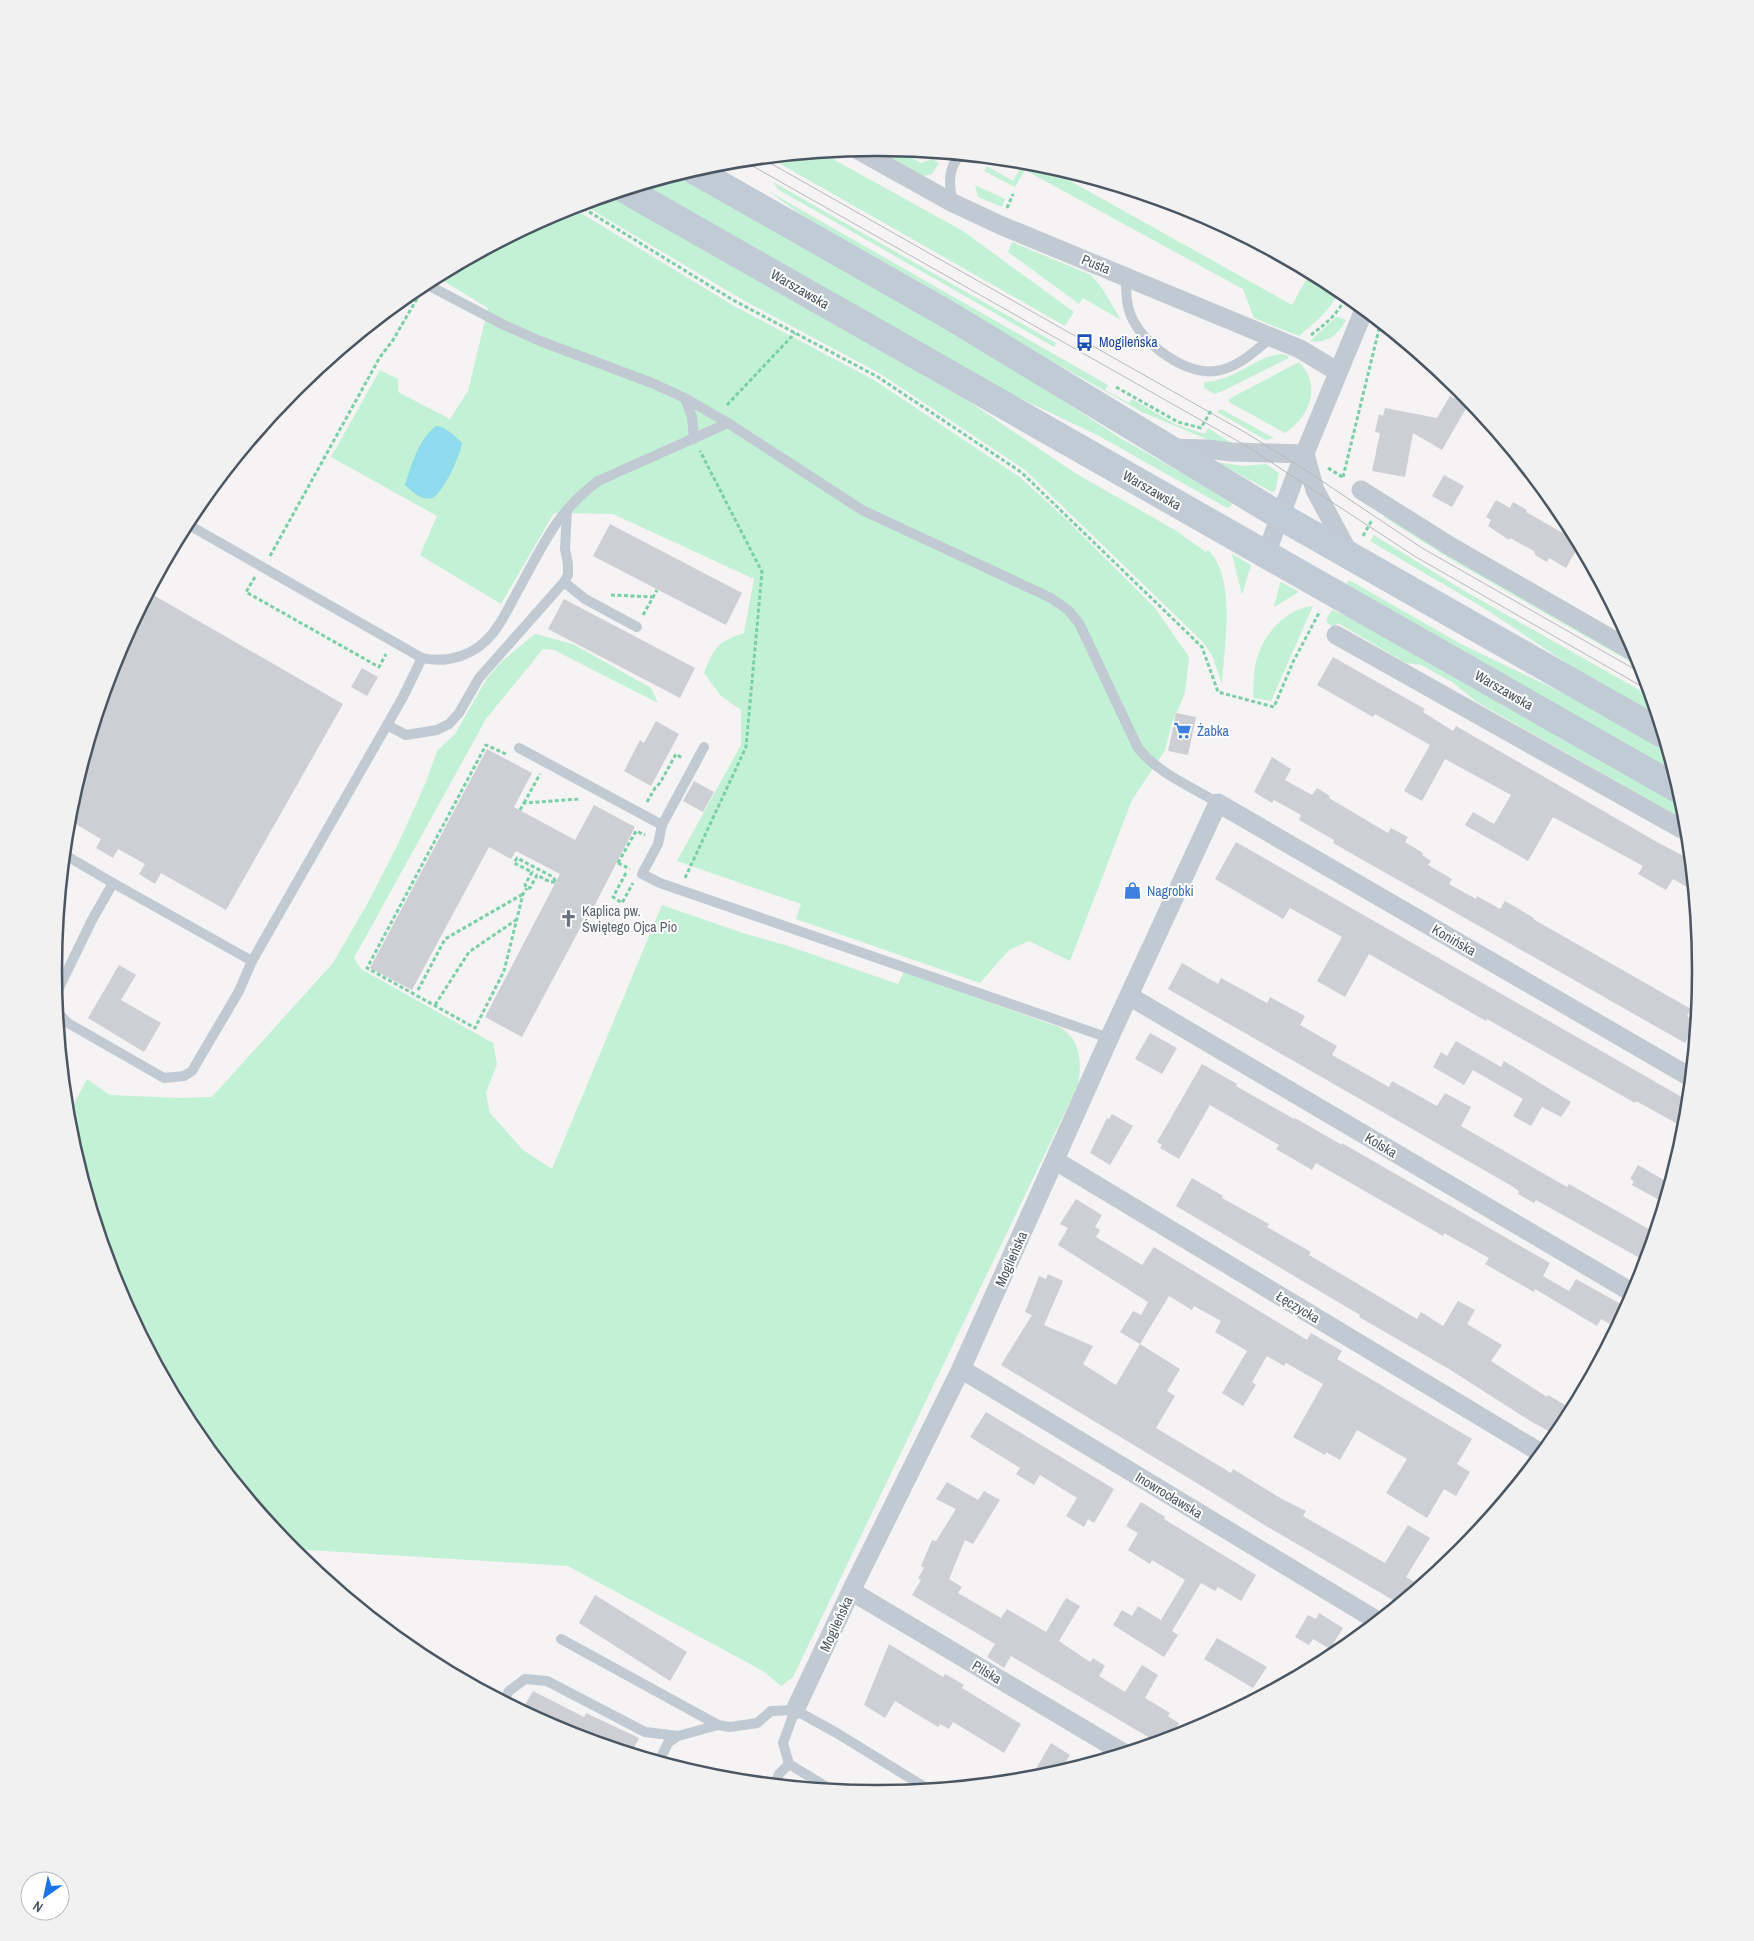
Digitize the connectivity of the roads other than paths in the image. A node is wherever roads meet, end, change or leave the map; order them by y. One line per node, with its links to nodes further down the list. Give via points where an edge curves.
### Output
1 (869, 156): 5 (street, Pusta)
2 (956, 160): 5 (lane, via 949,179)
3 (703, 175): 14 (main road, via 947,314)
4 (633, 194): 20 (main road, Warszawska)
5 (953, 203): 6 (street, Pusta)
6 (1126, 277): 9 (street, Pusta); 9 (lane, via 1132,318 1141,333 1152,345 1183,364 1199,370 1225,369 1252,354)
7 (433, 288): 11 (lane, via 540,341)
8 (1362, 316): 10 (street)
9 (1272, 337): 10 (street, Pusta, via 1300,349)
10 (1338, 372): 15 (street)
11 (685, 398): 12 (lane); 13 (lane, via 692,417)
12 (728, 423): 13 (lane); 32 (lane, via 862,510 1051,598 1068,610 1088,640 1124,723 1147,760)
13 (694, 439): 17 (lane, via 598,481)
14 (1167, 448): 15 (street); 18 (main road)
15 (1305, 454): 18 (street); 21 (street, via 1315,490)
16 (1361, 490): 25 (street, via 1450,546)
17 (567, 509): 22 (lane, via 565,550 568,574); 26 (lane, via 493,633 460,656 435,661)
18 (1280, 516): 20 (street); 21 (main road)
19 (194, 528): 26 (lane)
20 (1266, 554): 31 (main road, Warszawska)
21 (1352, 557): 28 (main road)
22 (564, 582): 23 (lane, via 585,599); 27 (lane, via 479,678 449,724 437,730 406,735)
23 (637, 627)
24 (1336, 635): 34 (street)
25 (1623, 646)
26 (422, 658): 27 (lane)
27 (387, 725): 37 (lane)
28 (1654, 729)
29 (704, 747): 33 (lane)
30 (518, 748): 33 (lane)
31 (1670, 784)
32 (1218, 803): 39 (street, Mogileńska); 42 (street, Konińska)
33 (662, 825): 41 (lane, via 658,844 642,874 660,883)
34 (1679, 827)
35 (70, 858): 36 (lane)
36 (114, 883): 37 (lane); 38 (lane)
37 (252, 961): 40 (lane, via 239,991 192,1071 184,1076 164,1078)
38 (62, 981)
39 (1128, 996): 41 (street, Mogileńska); 44 (street, Kolska)
40 (64, 1019)
41 (1109, 1038): 43 (street, Mogileńska)
42 (1685, 1073)
43 (1056, 1160): 45 (street, Mogileńska); 46 (street, Łęczycka)
44 (1626, 1288)
45 (961, 1370): 47 (street, Mogileńska); 48 (street, Inowrocławska)
46 (1535, 1449)
47 (852, 1591): 51 (street, Mogileńska); 54 (street, Pilska)
48 (1372, 1618)
49 (561, 1639): 52 (lane)
50 (507, 1695): 53 (lane, via 525,1679 547,1681 645,1732)
51 (794, 1710): 52 (lane, via 771,1711 757,1723 730,1728); 56 (lane, via 783,1743); 59 (lane)
52 (718, 1725): 53 (lane)
53 (678, 1736): 55 (lane, via 668,1743)
54 (1116, 1749)
55 (661, 1756)
56 (789, 1764): 57 (lane); 58 (lane)
57 (777, 1779)
58 (819, 1783)
59 (919, 1783)

